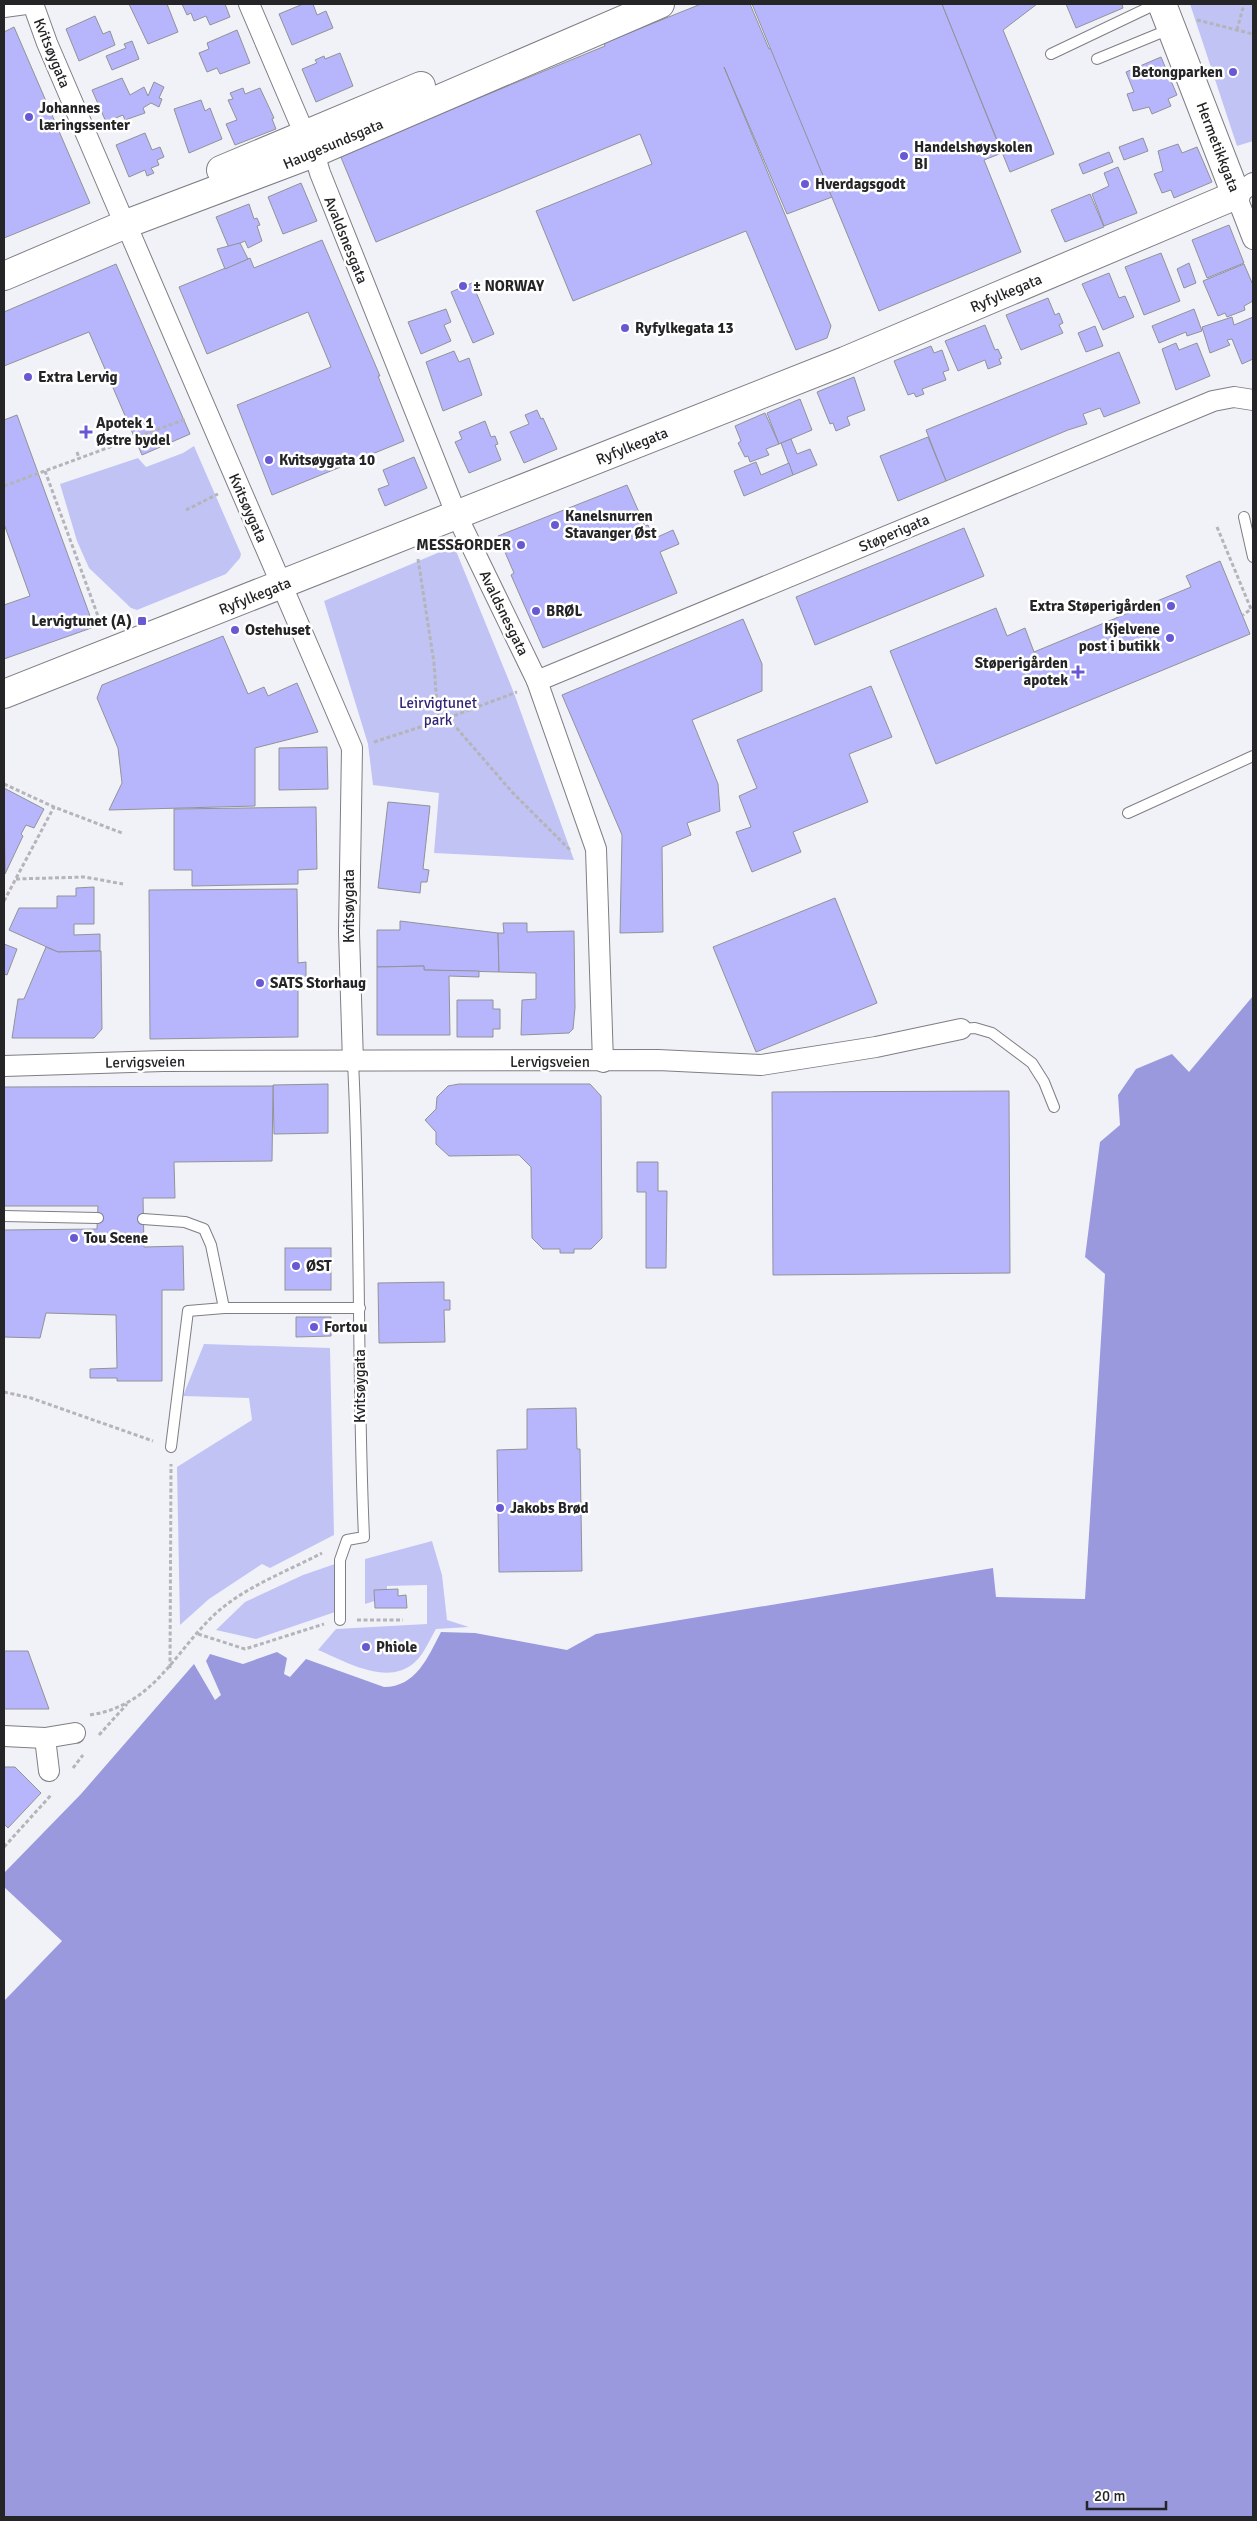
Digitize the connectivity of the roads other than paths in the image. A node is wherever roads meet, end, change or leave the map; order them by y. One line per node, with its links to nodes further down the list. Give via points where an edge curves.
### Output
1 (26, 4): 7 (street)
2 (33, 4): 13 (street, Kvitsøygata)
3 (249, 4): 11 (street, Avaldsnesgata)
4 (619, 4): 11 (street, Haugesundsgata)
5 (660, 4): 11 (street, Haugesundsgata)
6 (1156, 4): 9 (lane)
7 (4, 7)
8 (1176, 17): 10 (lane); 12 (street, Hermetikkgata)
9 (1051, 54)
10 (1098, 59)
11 (310, 144): 13 (street, Haugesundsgata); 18 (street, Avaldsnesgata)
12 (1245, 189): 14 (street, Hermetikkgata); 18 (street, Ryfylkegata, via 846,361)
13 (123, 219): 15 (street, Haugesundsgata); 16 (street, Haugesundsgata); 21 (street, Kvitsøygata)
14 (1253, 239)
15 (4, 261)
16 (4, 276)
17 (1253, 400): 22 (street, Støperigata, via 1234,397 1213,401)
18 (457, 516): 21 (street, Ryfylkegata); 22 (street, Avaldsnesgata)
19 (1244, 517): 20 (lane)
20 (1253, 557)
21 (282, 585): 23 (street, Ryfylkegata); 27 (street, Kvitsøygata, via 352,748 349,989)
22 (537, 681): 28 (street, Avaldsnesgata, via 596,849)
23 (4, 694)
24 (1253, 756): 25 (lane)
25 (1128, 813)
26 (961, 1029): 28 (street, Lervigsveien, via 784,1063); 30 (lane, Lervigsveien, via 975,1028 992,1033 1032,1063)
27 (353, 1062): 28 (street, Lervigsveien); 29 (street, Lervigsveien); 35 (lane, Kvitsøygata)
28 (603, 1062)
29 (4, 1066)
30 (1054, 1108)
31 (4, 1216): 32 (lane)
32 (98, 1218)
33 (143, 1219): 34 (lane, via 185,1222 204,1229 211,1245)
34 (224, 1308): 35 (lane); 36 (lane, via 188,1311)
35 (360, 1308): 37 (lane, Kvitsøygata, via 359,1436 364,1537 347,1540 340,1560)
36 (171, 1447)
37 (340, 1620)
38 (75, 1733): 40 (street)
39 (4, 1736): 40 (street)
40 (46, 1738): 41 (street)
41 (49, 1771)

